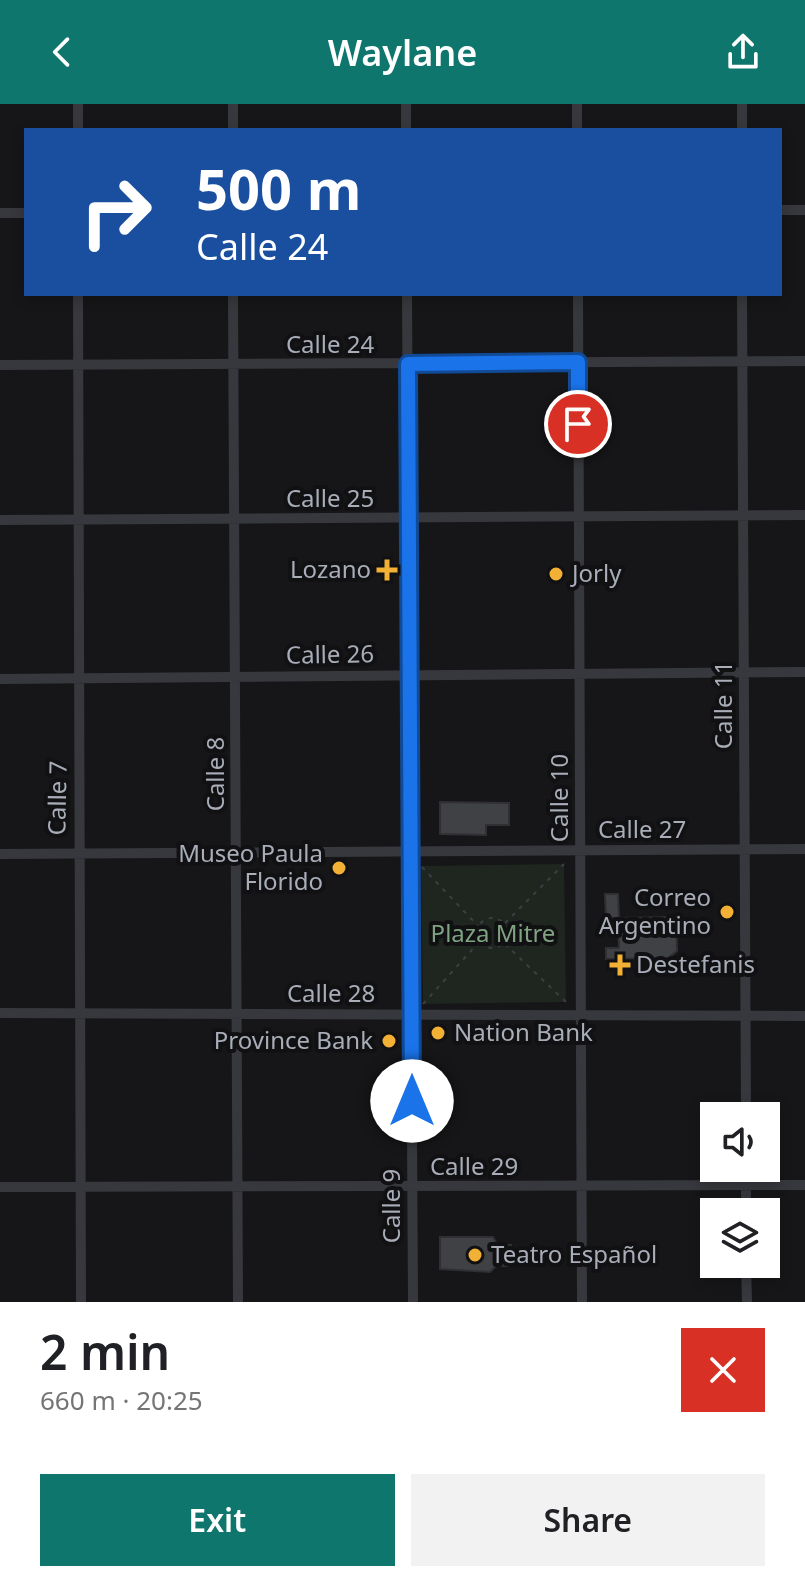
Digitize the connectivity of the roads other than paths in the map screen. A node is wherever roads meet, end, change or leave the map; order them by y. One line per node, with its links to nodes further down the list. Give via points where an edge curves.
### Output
1 (78, 104): 6 (street)
2 (233, 104): 7 (street)
3 (406, 104): 8 (street)
4 (577, 104): 9 (street)
5 (742, 104): 10 (street)
6 (78, 128)
7 (233, 128)
8 (406, 128)
9 (577, 128)
10 (742, 128)
11 (782, 210): 12 (street)
12 (805, 210)
13 (0, 213): 14 (street)
14 (24, 213)
15 (78, 296): 25 (street, Calle 7)
16 (233, 296): 26 (street, Calle 8)
17 (407, 296): 23 (street, Calle 9)
18 (578, 296): 22 (street, Calle 10)
19 (742, 296): 20 (street, Calle 11)
20 (743, 361): 21 (street, Calle 24); 22 (street, Calle 24); 29 (street, Calle 11)
21 (805, 361)
22 (578, 362): 23 (street, Calle 24); 28 (street, Calle 10)
23 (408, 364): 26 (street, Calle 24); 32 (street, Calle 9)
24 (0, 365): 25 (street, Calle 24)
25 (78, 365): 26 (street, Calle 24); 30 (street, Calle 7)
26 (234, 365): 31 (street, Calle 8)
27 (805, 515): 29 (street, Calle 25)
28 (578, 516): 29 (street, Calle 25); 32 (street, Calle 25); 37 (street, Calle 10)
29 (743, 516): 34 (street, Calle 11)
30 (78, 519): 31 (street, Calle 25); 33 (street, Calle 25); 39 (street, Calle 7)
31 (234, 519): 32 (street, Calle 25); 38 (street, Calle 8)
32 (410, 519): 36 (street, Calle 9)
33 (0, 520)
34 (744, 672): 35 (street, Calle 26); 37 (street, Calle 26); 43 (street, Calle 11)
35 (805, 672)
36 (410, 674): 37 (street, Calle 26); 38 (street, Calle 26); 42 (street, Calle 9)
37 (580, 675): 44 (street, Calle 10)
38 (235, 677): 39 (street, Calle 26); 47 (street, Calle 8)
39 (80, 678): 40 (street, Calle 26); 45 (street, Calle 7)
40 (0, 679)
41 (805, 849): 43 (street, Calle 27)
42 (410, 850): 44 (street, Calle 27); 47 (street, Calle 27); 51 (street, Calle 9)
43 (745, 850): 44 (street, Calle 27); 53 (street, Calle 11)
44 (580, 851): 52 (street, Calle 10)
45 (77, 853): 46 (street, Calle 27); 47 (street, Calle 27); 49 (street, Calle 7)
46 (0, 854)
47 (236, 854): 50 (street, Calle 8)
48 (0, 1013): 49 (street, Calle 28)
49 (80, 1013): 50 (street, Calle 28); 61 (street, Calle 7)
50 (236, 1014): 51 (street, Calle 28); 58 (street, Calle 8)
51 (411, 1015): 52 (street, Calle 28); 62 (street, Calle 9)
52 (582, 1015): 53 (street, Calle 28); 59 (street, Calle 10)
53 (746, 1016): 54 (street, Calle 28); 55 (street, Calle 11)
54 (805, 1016)
55 (746, 1102)
56 (746, 1185): 57 (street, Calle 29); 59 (street, Calle 29); 63 (street)
57 (805, 1185)
58 (236, 1186): 61 (street, Calle 29); 62 (street, Calle 29); 66 (street, Calle 8)
59 (582, 1186): 62 (street, Calle 29); 68 (street, Calle 10)
60 (0, 1187): 61 (street, Calle 29)
61 (81, 1187): 65 (street, Calle 7)
62 (412, 1187): 67 (street, Calle 9)
63 (746, 1198)
64 (746, 1278): 69 (street)
65 (81, 1302)
66 (238, 1302)
67 (413, 1302)
68 (582, 1302)
69 (747, 1302)

